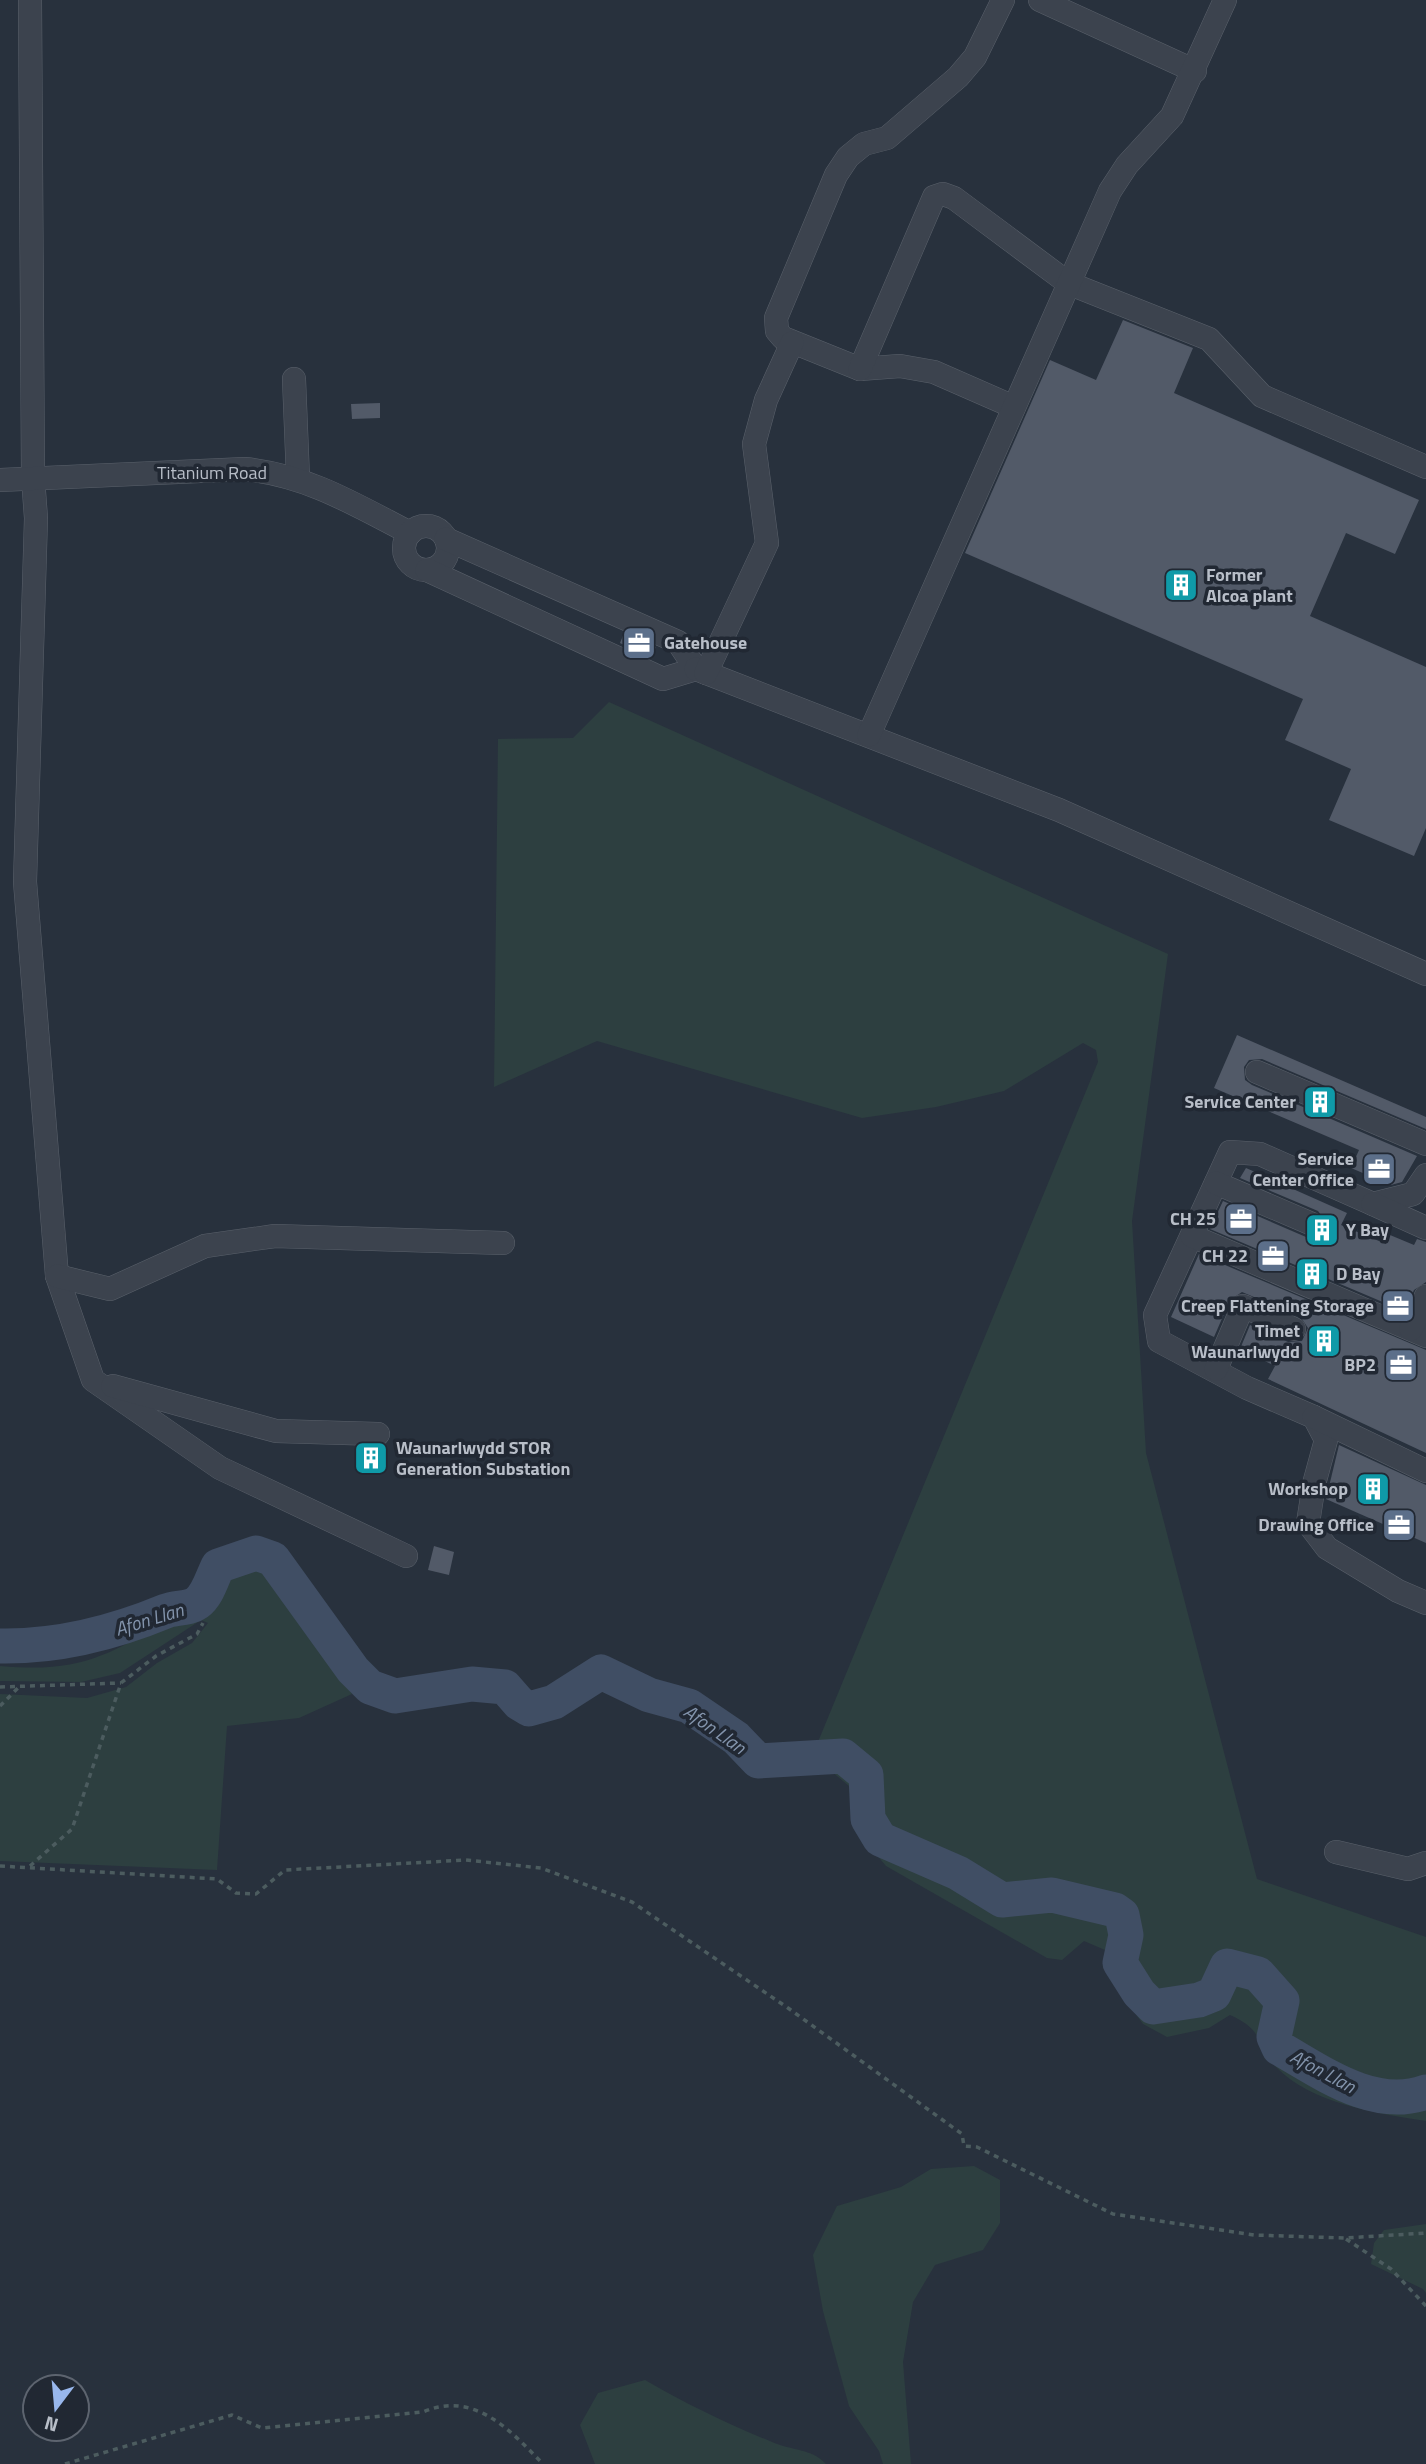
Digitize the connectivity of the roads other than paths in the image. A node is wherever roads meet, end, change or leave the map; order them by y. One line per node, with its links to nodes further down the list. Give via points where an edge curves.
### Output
1 (30, 0): 12 (street)
2 (1003, 0): 7 (street, via 975,57 958,77 887,138 864,144 836,175 776,318 777,331)
3 (1040, 0): 5 (street)
4 (1225, 0): 5 (street)
5 (1195, 71): 6 (street, via 1172,116 1110,191)
6 (1068, 283): 8 (street, via 954,198 934,197); 10 (street); 11 (street, via 1194,331 1222,350 1262,396)
7 (792, 343): 8 (street); 18 (street, via 766,400 754,444 767,543)
8 (860, 369): 10 (street, via 917,367)
9 (294, 379): 13 (street)
10 (1014, 407): 19 (street)
11 (1426, 467)
12 (33, 478): 13 (street, Titanium Road, via 245,469); 14 (street, Titanium Road); 30 (street, via 36,518 25,883)
13 (298, 478): 15 (street, Titanium Road)
14 (0, 480)
15 (410, 533): 16 (street, Titanium Road, via 417,527 432,526); 17 (street, via 407,555 414,565)
16 (446, 539): 17 (street, via 443,562); 18 (street, via 678,642)
17 (426, 570): 18 (street, via 663,679)
18 (701, 671): 19 (street)
19 (869, 736): 20 (street, via 1059,810)
20 (1426, 974)
21 (1257, 1072): 22 (street)
22 (1426, 1144)
23 (1216, 1183): 25 (street, via 1230,1152 1260,1154); 26 (street); 28 (street)
24 (1423, 1186): 25 (street, via 1413,1194)
25 (1373, 1204): 27 (street)
26 (1312, 1224)
27 (1426, 1228)
28 (1192, 1236): 33 (street); 34 (street, via 1156,1315 1159,1341)
29 (503, 1243): 30 (street, via 275,1236 205,1246 110,1289)
30 (57, 1276): 35 (street)
31 (1426, 1296): 33 (street)
32 (1294, 1329): 34 (street, via 1243,1306)
33 (1419, 1332)
34 (1216, 1369): 36 (street)
35 (93, 1380): 37 (street, via 276,1432); 39 (street, via 219,1468)
36 (1314, 1417): 38 (street); 40 (street, via 1326,1440 1308,1523 1327,1548)
37 (378, 1434)
38 (1426, 1471)
39 (405, 1556)
40 (1426, 1603)
41 (1336, 1852): 42 (street, via 1408,1869)
42 (1426, 1863)

